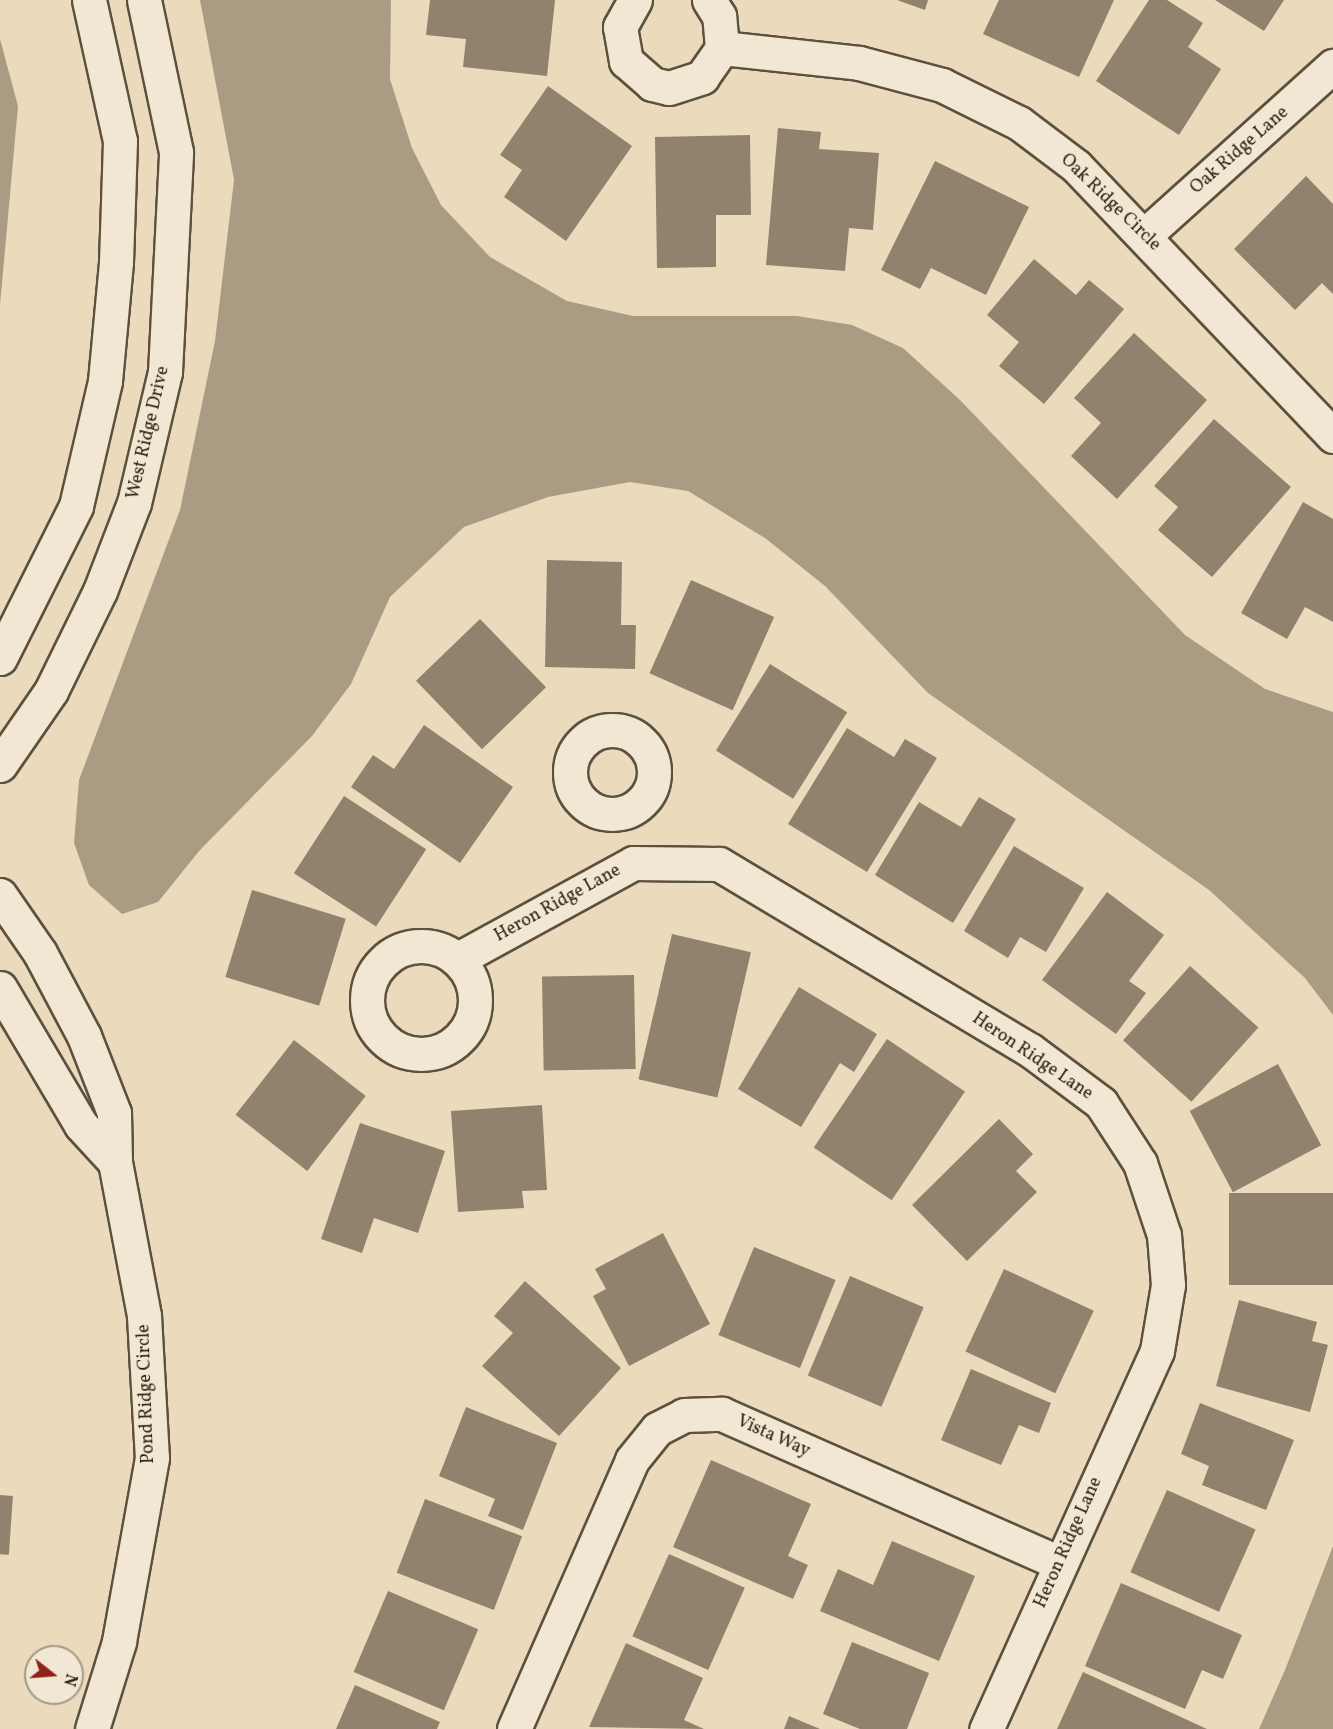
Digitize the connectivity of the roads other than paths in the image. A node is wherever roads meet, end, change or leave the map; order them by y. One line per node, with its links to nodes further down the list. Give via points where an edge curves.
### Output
1 (89, 0): 9 (street, via 120,141 116,262 105,381 76,506)
2 (144, 0): 10 (street, West Ridge Drive, via 177,152 165,372 134,503 100,591 51,691)
3 (635, 0): 5 (street, via 620,27 620,44 626,62 652,84 687,85 714,65)
4 (709, 0): 5 (street, via 719,16)
5 (722, 48): 7 (street, Oak Ridge Circle, via 859,63 942,85 1028,130 1076,166)
6 (1333, 66): 7 (street, Oak Ridge Lane)
7 (1145, 235): 8 (street, Oak Ridge Circle)
8 (1333, 436)
9 (0, 658)
10 (0, 765)
11 (624, 813): 12 (street)
12 (633, 863): 14 (street, Heron Ridge Lane); 17 (street, Heron Ridge Lane, via 719,864 1030,1050 1101,1103 1140,1163 1165,1245 1168,1285 1157,1351)
13 (0, 895): 16 (street, Pond Ridge Circle, via 40,953 84,1036 114,1113)
14 (458, 959)
15 (0, 988): 16 (street, via 81,1125)
16 (115, 1162): 18 (street, Pond Ridge Circle, via 144,1316 152,1458 119,1642)
17 (1060, 1563): 19 (street, Vista Way, via 722,1414 684,1415 657,1430 632,1460); 20 (street, Heron Ridge Lane)
18 (92, 1729)
19 (514, 1729)
20 (986, 1729)

